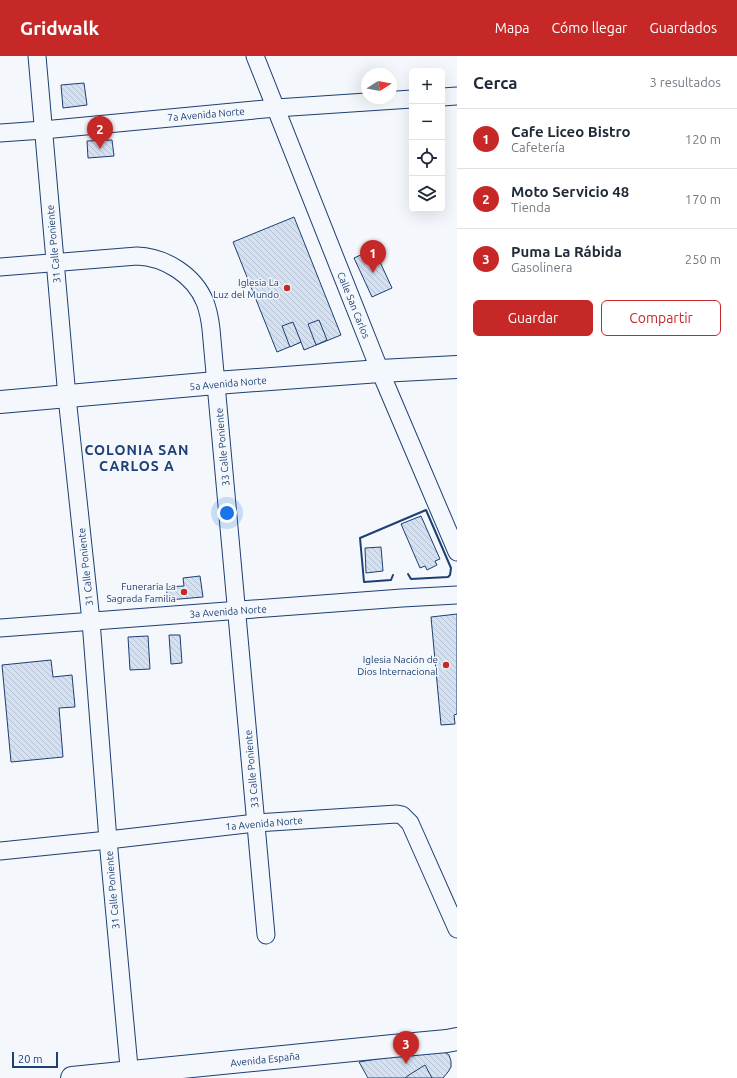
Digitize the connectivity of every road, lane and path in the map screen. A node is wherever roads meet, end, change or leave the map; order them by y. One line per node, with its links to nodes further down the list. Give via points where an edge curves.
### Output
1 (37, 56): 7 (street, 31 Calle Poniente)
2 (255, 56): 6 (street, Calle San Carlos)
3 (457, 96): 4 (street)
4 (445, 97)
5 (409, 99): 6 (street, 7a Avenida Norte)
6 (276, 108): 7 (street, 7a Avenida Norte); 12 (street, Calle San Carlos)
7 (43, 130): 8 (street, 7a Avenida Norte); 9 (street, 31 Calle Poniente)
8 (0, 133)
9 (54, 263): 10 (street, 33 Calle Poniente); 13 (street, 33 Calle Poniente, via 147,256 175,267 190,280 204,301 210,319); 14 (street, 31 Calle Poniente)
10 (0, 267)
11 (457, 367): 12 (main road, 5a Avenida Norte)
12 (380, 371): 13 (main road, 5a Avenida Norte); 16 (street, Calle San Carlos)
13 (216, 383): 14 (main road, 5a Avenida Norte); 18 (street, 33 Calle Poniente)
14 (66, 397): 15 (main road, 5a Avenida Norte); 19 (street, 31 Calle Poniente)
15 (0, 402)
16 (457, 552)
17 (457, 595): 18 (street, 3a Avenida Norte)
18 (237, 610): 19 (street, 3a Avenida Norte); 21 (street, 33 Calle Poniente)
19 (91, 622): 20 (street, 3a Avenida Norte); 22 (street, 31 Calle Poniente)
20 (0, 628)
21 (256, 823): 22 (street, 1a Avenida Norte); 24 (street, 1a Avenida Norte, via 402,815 410,823); 25 (street, 33 Calle Poniente)
22 (108, 840): 23 (street, 1a Avenida Norte); 27 (street, 31 Calle Poniente)
23 (0, 851)
24 (457, 929)
25 (266, 935)
26 (454, 1042): 27 (main road, Avenida España)
27 (130, 1076): 28 (main road, Avenida España)
28 (72, 1078)

